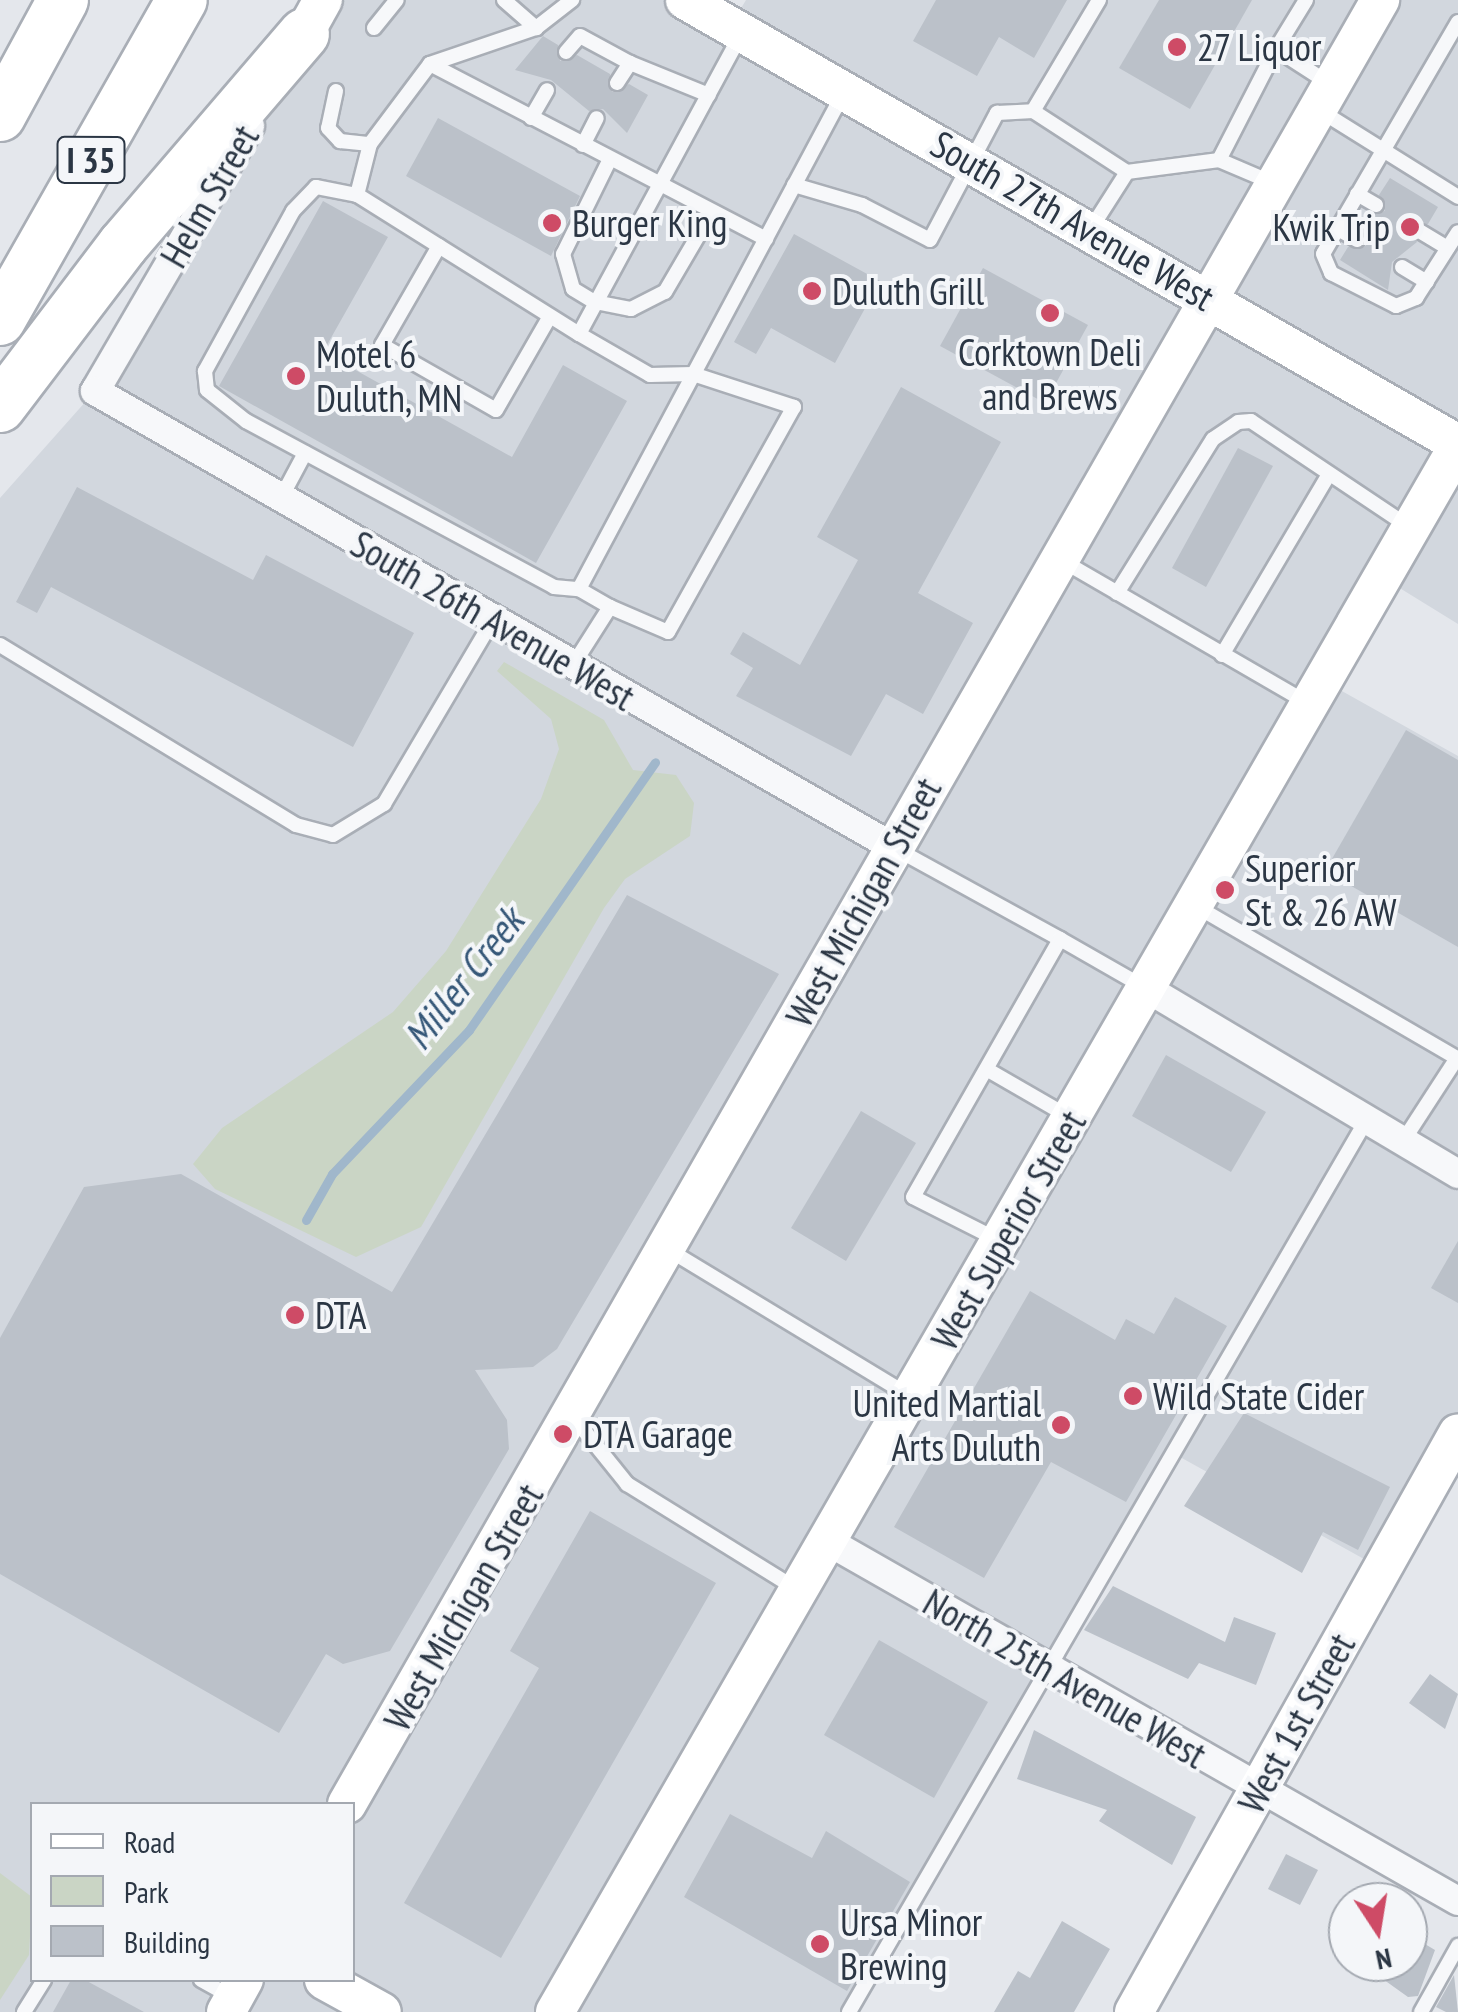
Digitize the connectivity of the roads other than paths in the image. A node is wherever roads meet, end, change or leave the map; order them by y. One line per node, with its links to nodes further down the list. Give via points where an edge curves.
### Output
1 (62, 0): 27 (highway, I 35)
2 (182, 0): 58 (highway, I 35)
3 (397, 0): 12 (lane)
4 (504, 0): 13 (lane)
5 (686, 0): 14 (street, South 27th Avenue West)
6 (1099, 0): 26 (lane)
7 (1306, 0): 16 (lane)
8 (1380, 0): 25 (street, West Michigan Street)
9 (569, 5): 13 (lane); 15 (lane)
10 (313, 17): 61 (street, Helm Street); 62 (highway, via 123,245)
11 (1458, 22): 32 (lane)
12 (374, 28)
13 (536, 28): 19 (lane)
14 (743, 32): 22 (street, South 27th Avenue West); 24 (lane)
15 (580, 36): 17 (lane); 18 (lane)
16 (1276, 49): 25 (lane); 34 (lane)
17 (566, 52)
18 (630, 63): 20 (lane); 24 (lane)
19 (430, 64): 28 (lane); 30 (lane)
20 (617, 83)
21 (547, 90): 28 (lane)
22 (845, 90): 35 (street, South 27th Avenue West); 38 (lane)
23 (336, 92): 30 (lane, via 328,128 340,141)
24 (709, 94): 39 (lane)
25 (1324, 97): 32 (lane); 37 (street, West Michigan Street)
26 (1032, 112): 35 (lane, via 997,113); 36 (lane)
27 (0, 116)
28 (531, 118): 31 (lane)
29 (597, 118): 31 (lane)
30 (370, 144): 41 (lane)
31 (582, 145): 33 (lane)
32 (1383, 150): 40 (lane); 42 (lane)
33 (610, 160): 39 (lane); 56 (lane, via 563,254 573,289)
34 (1219, 160): 36 (lane); 37 (lane)
35 (972, 162): 38 (lane, via 930,240 862,205); 45 (street, South 27th Avenue West)
36 (1127, 172): 45 (lane)
37 (1274, 183): 55 (street, West Michigan Street)
38 (794, 185): 49 (lane)
39 (659, 186): 44 (lane); 56 (lane)
40 (1357, 194): 43 (lane); 46 (lane)
41 (357, 195): 51 (lane); 64 (lane, via 316,186 293,211 205,371 207,390)
42 (1458, 197)
43 (1376, 205)
44 (712, 212): 49 (lane); 56 (lane, via 665,292 631,309)
45 (1092, 227): 55 (street, South 27th Avenue West)
46 (1338, 229): 50 (lane); 54 (lane, via 1323,254 1331,273 1396,306)
47 (1422, 232): 52 (lane)
48 (1458, 232): 52 (lane)
49 (766, 239): 60 (lane)
50 (1356, 240)
51 (439, 246): 57 (lane); 57 (lane, via 382,344 496,410)
52 (1448, 248): 54 (lane)
53 (1402, 267): 54 (lane)
54 (1427, 282)
55 (1208, 296): 63 (street, South 27th Avenue West); 68 (street, West Michigan Street)
56 (595, 302): 59 (lane)
57 (550, 316): 59 (lane)
58 (0, 320)
59 (579, 334): 60 (lane, via 650,375)
60 (693, 374): 69 (lane); 71 (lane, via 794,407 668,632)
61 (95, 392): 66 (street, South 26th Avenue West)
62 (0, 408)
63 (1458, 445): 67 (street, West Superior Street)
64 (305, 453): 66 (lane); 69 (lane, via 554,587)
65 (1329, 474): 67 (lane); 70 (lane, via 1251,421 1224,429); 74 (lane)
66 (280, 498): 72 (street, South 26th Avenue West)
67 (1412, 529): 76 (street, West Superior Street)
68 (1058, 558): 70 (lane); 77 (street, West Michigan Street)
69 (579, 589): 71 (lane)
70 (1117, 593): 74 (lane)
71 (610, 607): 75 (lane)
72 (492, 620): 73 (lane, via 384,804 334,835 296,825); 75 (street, South 26th Avenue West)
73 (0, 645)
74 (1222, 655): 76 (lane)
75 (573, 666): 77 (street, South 26th Avenue West)
76 (1311, 706): 78 (street, West Superior Street)
77 (893, 847): 79 (lane); 87 (street, West Michigan Street)
78 (1193, 904): 80 (street, West Superior Street); 84 (lane, via 1457,1058)
79 (1060, 940): 80 (lane); 81 (lane)
80 (1146, 988): 82 (street); 83 (street, West Superior Street)
81 (988, 1070): 83 (lane); 86 (lane, via 913,1197)
82 (1369, 1117): 84 (street); 93 (lane)
83 (1072, 1118): 86 (street, West Superior Street)
84 (1402, 1141): 85 (street)
85 (1458, 1174)
86 (1001, 1242): 88 (street, West Superior Street)
87 (669, 1250): 88 (lane); 89 (street, West Michigan Street)
88 (912, 1397): 91 (street, West Superior Street)
89 (574, 1418): 92 (lane, via 627,1484); 95 (street, West Michigan Street)
90 (1458, 1432): 94 (street, West 1st Street)
91 (828, 1542): 92 (street, West Superior Street); 93 (street, North 25th Avenue West)
92 (800, 1590): 102 (street, West Superior Street)
93 (1044, 1666): 94 (street, North 25th Avenue West); 103 (lane)
94 (1259, 1790): 96 (street, North 25th Avenue West); 104 (street, West 1st Street)
95 (348, 1802)
96 (1458, 1901)
97 (1458, 1946): 105 (lane)
98 (43, 1982): 100 (lane)
99 (328, 1982): 101 (street)
100 (24, 2012)
101 (382, 2012)
102 (555, 2012)
103 (849, 2012)
104 (1134, 2012)
105 (1421, 2012)

